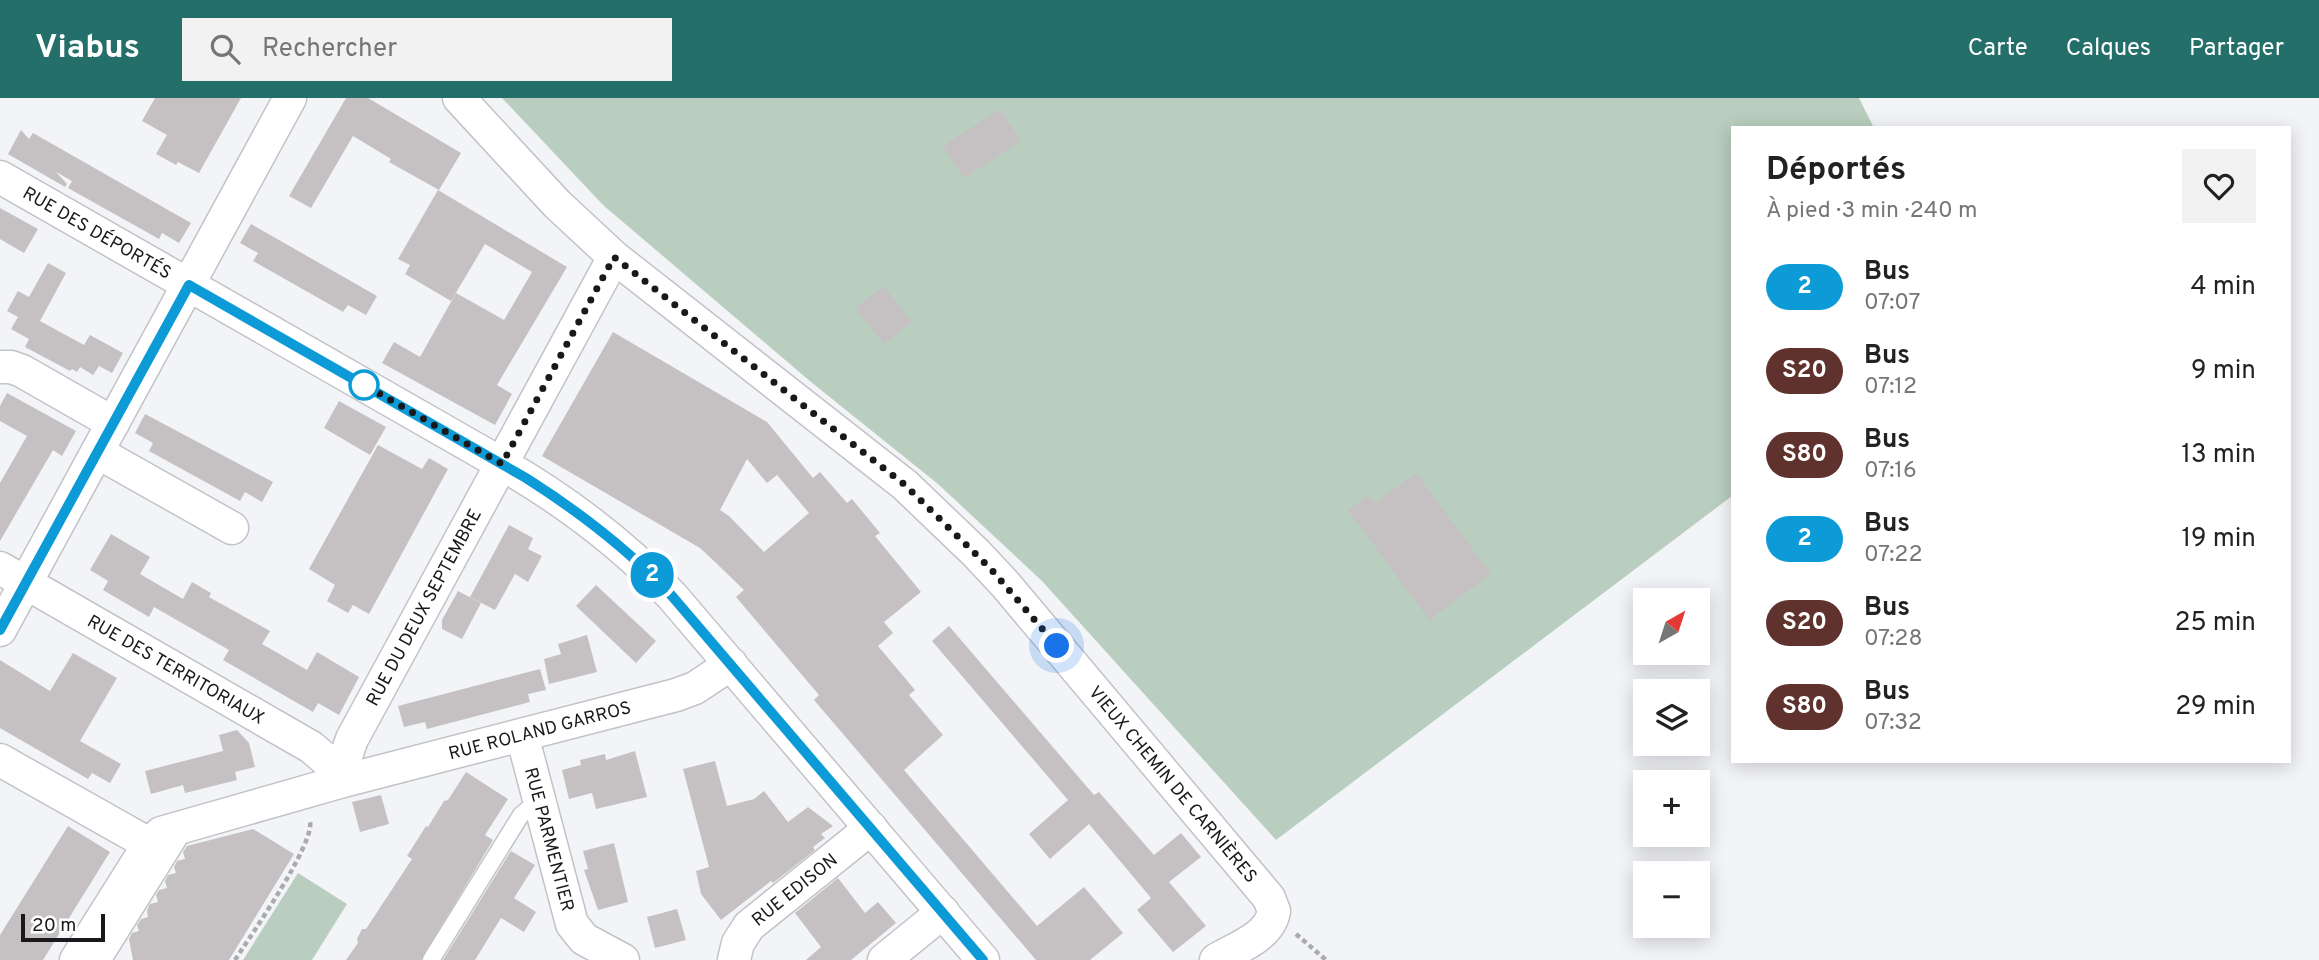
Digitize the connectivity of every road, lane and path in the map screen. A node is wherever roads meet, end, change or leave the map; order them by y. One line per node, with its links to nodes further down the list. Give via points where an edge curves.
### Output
1 (290, 98): 5 (street)
2 (459, 98): 4 (street, VIEUX CHEMIN DE CARNIÈRES, via 557,204)
3 (0, 177): 5 (street, RUE DES DÉPORTÉS)
4 (614, 257): 9 (street, RUE DU DEUX SEPTEMBRE); 23 (street, VIEUX CHEMIN DE CARNIÈRES, via 905,485 976,553 1264,892 1273,905)
5 (189, 285): 7 (street); 9 (street, RUE DES DÉPORTÉS)
6 (0, 367): 7 (street, via 22,371)
7 (113, 423): 8 (street)
8 (97, 452): 10 (street); 11 (street)
9 (502, 464): 13 (street, RUE DES DÉPORTÉS, via 564,503 640,564); 16 (street, RUE DU DEUX SEPTEMBRE, via 352,739)
10 (232, 528)
11 (13, 575): 12 (street); 16 (street, RUE DES TERRITORIAUX, via 311,747)
12 (0, 630)
13 (731, 664): 14 (street, RUE ROLAND GARROS, via 676,695); 20 (street, RUE DES DÉPORTÉS)
14 (522, 735): 16 (street, RUE ROLAND GARROS); 18 (street, RUE PARMENTIER)
15 (0, 760): 21 (street)
16 (343, 781): 17 (street)
17 (293, 795): 19 (street); 26 (path, via 308,810 312,829 299,860)
18 (539, 800): 27 (lane, via 521,815); 28 (street, RUE PARMENTIER, via 572,923 584,939)
19 (188, 824): 21 (street, via 161,833); 25 (lane)
20 (871, 828): 22 (street, RUE DES DÉPORTÉS); 29 (street, RUE EDISON, via 749,926)
21 (149, 844): 24 (street)
22 (943, 912): 30 (street); 31 (street, RUE DES DÉPORTÉS)
23 (1273, 917): 32 (street, via 1261,933); 33 (path)
24 (76, 960)
25 (103, 960)
26 (235, 960)
27 (431, 960)
28 (623, 960)
29 (734, 960)
30 (884, 960)
31 (983, 960)
32 (1216, 960)
33 (1326, 960)

